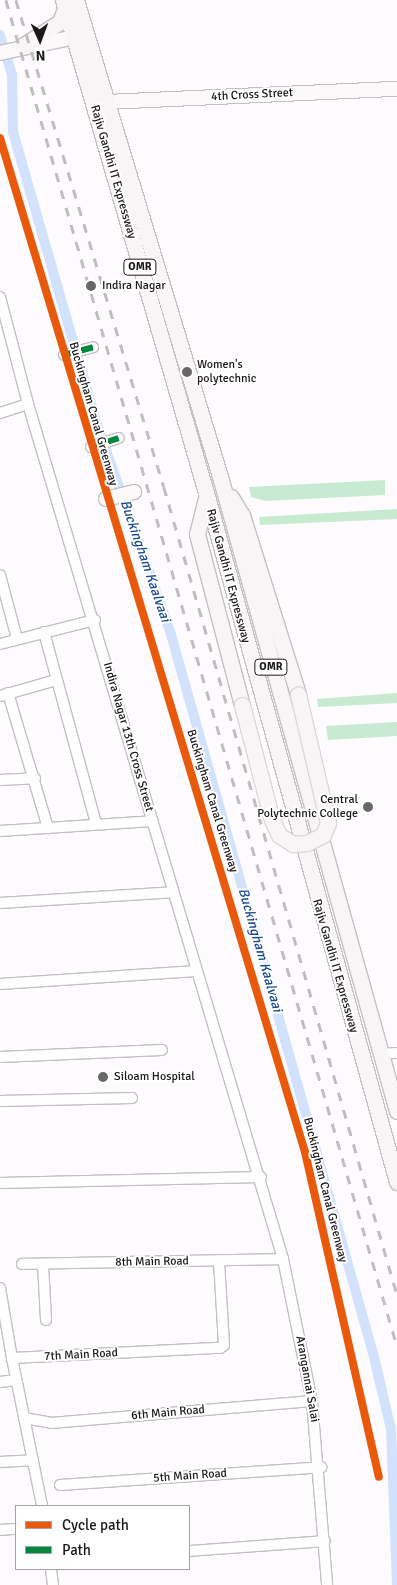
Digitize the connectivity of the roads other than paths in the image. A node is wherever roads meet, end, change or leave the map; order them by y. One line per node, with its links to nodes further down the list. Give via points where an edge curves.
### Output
1 (68, 3): 2 (main road, Rajiv Gandhi IT Expressway / OMR); 3 (main road, via 60,22)
2 (80, 36): 3 (street); 6 (main road, Rajiv Gandhi IT Expressway / OMR); 17 (main road, Rajiv Gandhi IT Expressway / OMR)
3 (22, 46): 4 (street)
4 (0, 53)
5 (397, 88): 6 (street, 4th Cross Street)
6 (106, 102): 15 (main road, Rajiv Gandhi IT Expressway / OMR)
7 (0, 297): 8 (street, Indira Nagar 13th Cross Street)
8 (4, 332): 11 (street, Indira Nagar 13th Cross Street)
9 (93, 347): 10 (street)
10 (64, 355)
11 (28, 404): 12 (street); 20 (street, Indira Nagar 13th Cross Street)
12 (0, 413)
13 (119, 438): 14 (street)
14 (91, 447)
15 (221, 480): 17 (main road, bridge, via 242,516 298,694 328,823 323,835 307,843 293,844 280,835 272,820 197,534); 38 (main road, Rajiv Gandhi IT Expressway / OMR)
16 (134, 492): 18 (street)
17 (207, 496): 44 (main road, Rajiv Gandhi IT Expressway / OMR)
18 (106, 499)
19 (0, 575): 22 (street)
20 (95, 620): 21 (street); 28 (street, Indira Nagar 13th Cross Street)
21 (44, 632): 22 (street); 24 (street)
22 (17, 639): 23 (street)
23 (0, 644)
24 (56, 680): 25 (street); 29 (street)
25 (4, 695): 26 (street)
26 (35, 778): 27 (street); 30 (street)
27 (0, 780)
28 (153, 821): 29 (street); 32 (street, Indira Nagar 13th Cross Street)
29 (96, 824): 30 (street)
30 (48, 828): 31 (street)
31 (0, 831)
32 (173, 892): 33 (street); 34 (street, Indira Nagar 13th Cross Street)
33 (0, 903)
34 (197, 971): 35 (street); 43 (street, Indira Nagar 13th Cross Street)
35 (0, 984)
36 (162, 1050): 39 (street)
37 (397, 1053): 38 (street)
38 (381, 1054): 42 (main road, Rajiv Gandhi IT Expressway / OMR)
39 (0, 1057)
40 (132, 1098): 41 (street)
41 (0, 1101)
42 (397, 1111)
43 (261, 1177): 45 (street); 46 (street, Arangannai Salai)
44 (397, 1182)
45 (0, 1183)
46 (283, 1259): 47 (street, 8th Main Road); 55 (street, Arangannai Salai)
47 (220, 1260): 49 (street, 8th Main Road); 52 (street, 7th Main Road, via 222,1348)
48 (22, 1264): 49 (street, 8th Main Road)
49 (43, 1264): 51 (street)
50 (0, 1288): 52 (street)
51 (46, 1320)
52 (12, 1358): 53 (street)
53 (16, 1380): 54 (street); 56 (street)
54 (0, 1382)
55 (312, 1401): 56 (street, 6th Main Road, via 51,1423); 59 (street, Arangannai Salai)
56 (24, 1418): 57 (street)
57 (33, 1460): 58 (street); 61 (street)
58 (0, 1462)
59 (321, 1468): 60 (street, 5th Main Road); 64 (street, Arangannai Salai)
60 (60, 1485)
61 (42, 1505)
62 (15, 1529): 63 (street)
63 (0, 1530)
64 (325, 1541): 65 (street); 68 (street, Arangannai Salai)
65 (190, 1551)
66 (51, 1570): 67 (street)
67 (53, 1585)
68 (327, 1585)

